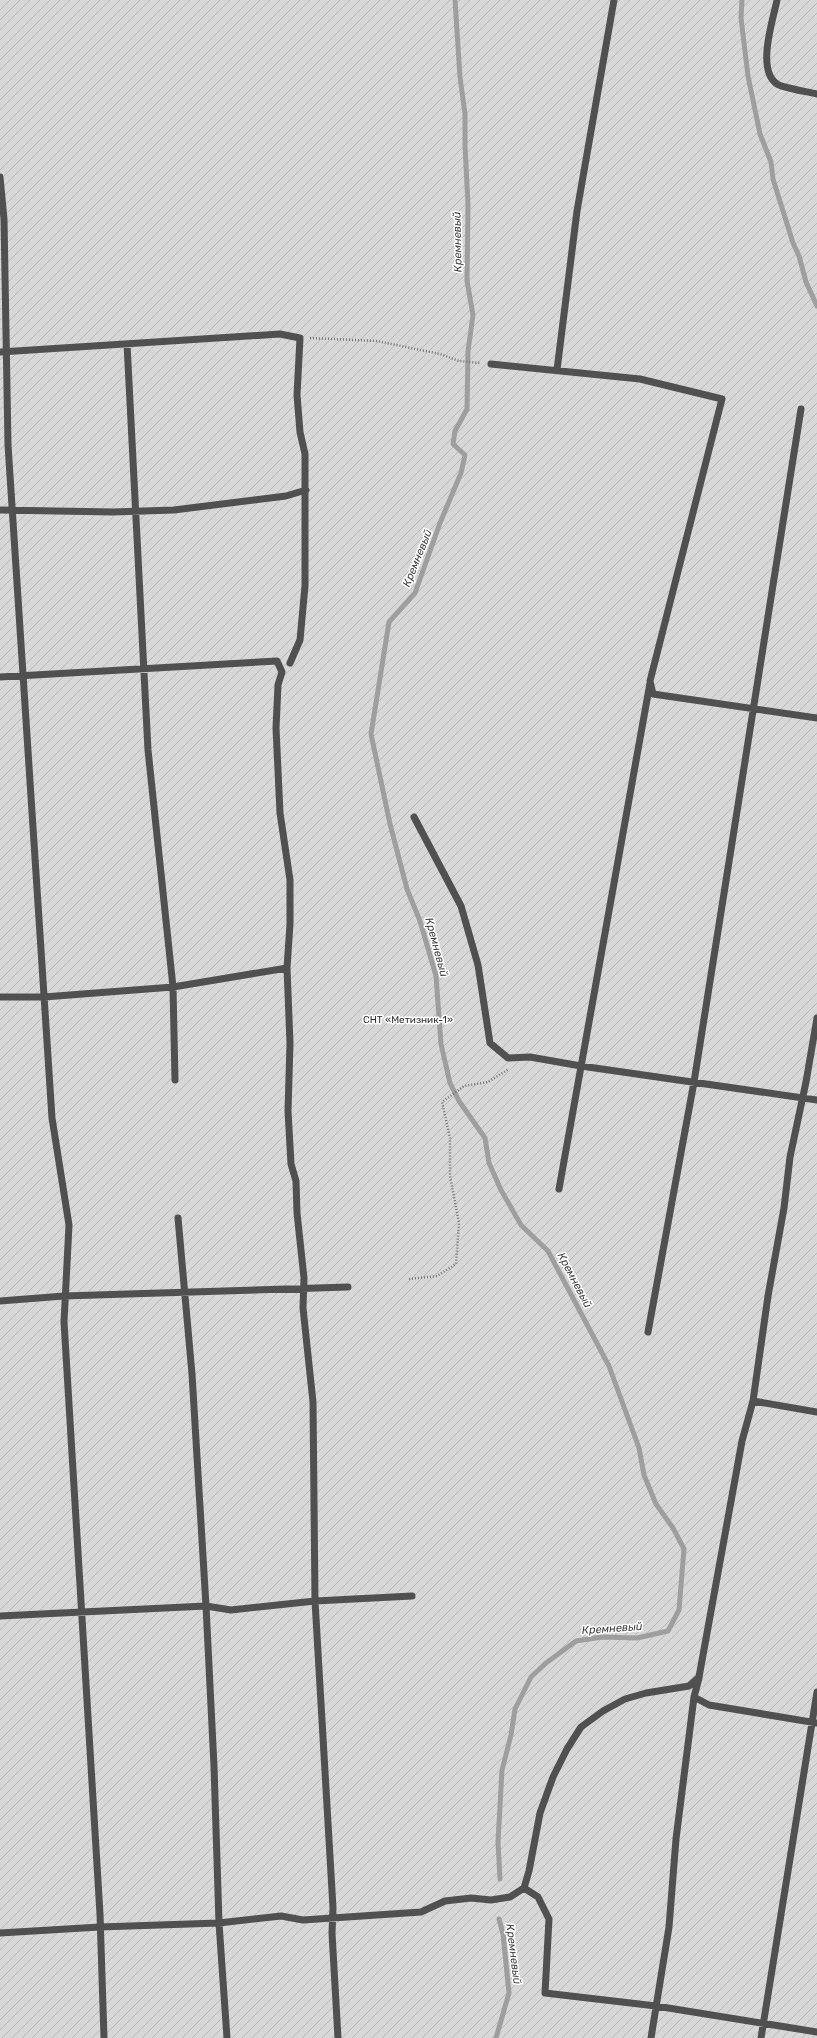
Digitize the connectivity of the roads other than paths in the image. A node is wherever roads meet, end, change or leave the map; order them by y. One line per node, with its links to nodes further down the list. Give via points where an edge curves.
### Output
1 (614, 0): 8 (lane, via 577,211)
2 (777, 0): 3 (lane, via 766,52 771,75 777,84)
3 (817, 94)
4 (0, 177): 6 (lane, via 4,219)
5 (128, 344): 6 (lane); 10 (lane, via 280,334 300,338 297,395 305,454); 13 (lane)
6 (4, 352): 12 (lane)
7 (491, 364): 8 (lane)
8 (557, 370): 18 (lane, via 640,379 722,399)
9 (801, 409): 19 (lane)
10 (306, 490): 13 (lane, via 286,496 174,510); 14 (lane, via 305,592 300,640)
11 (0, 510): 12 (lane)
12 (13, 510): 13 (lane); 16 (lane)
13 (135, 512): 15 (lane)
14 (290, 663)
15 (144, 669): 16 (lane); 22 (lane, via 277,661 280,666 282,672 276,703 276,744 280,812 290,880); 23 (lane, via 148,750)
16 (24, 675): 17 (lane); 25 (lane)
17 (0, 677)
18 (650, 681): 19 (lane, via 653,694); 27 (lane)
19 (752, 709): 20 (lane); 29 (lane)
20 (817, 718)
21 (414, 816): 27 (lane, via 461,906 478,965 490,1044 508,1058 530,1057)
22 (287, 968): 23 (lane); 34 (lane, via 290,1043 288,1111)
23 (172, 987): 25 (lane); 28 (lane)
24 (0, 997): 25 (lane)
25 (44, 997): 37 (lane, via 52,1118 69,1225)
26 (817, 1018): 30 (lane)
27 (581, 1066): 29 (lane); 32 (lane)
28 (175, 1080)
29 (694, 1082): 30 (lane); 39 (lane)
30 (803, 1098): 31 (lane); 40 (lane, via 790,1157)
31 (817, 1100)
32 (560, 1189)
33 (178, 1218): 36 (lane)
34 (304, 1287): 35 (lane); 36 (lane); 43 (lane, via 303,1308 313,1402)
35 (348, 1287)
36 (184, 1292): 37 (lane); 44 (lane, via 192,1374)
37 (64, 1296): 38 (lane); 45 (lane)
38 (0, 1301)
39 (648, 1332)
40 (753, 1401): 41 (lane); 47 (lane, via 742,1441)
41 (817, 1412)
42 (412, 1596): 43 (lane)
43 (315, 1601): 44 (lane, via 232,1610); 52 (lane)
44 (206, 1606): 45 (lane); 53 (lane)
45 (82, 1613): 46 (lane); 54 (lane)
46 (0, 1616)
47 (699, 1677): 49 (lane); 51 (lane, via 689,1686 625,1699 581,1727 553,1777 540,1813)
48 (817, 1692): 50 (lane)
49 (694, 1697): 50 (lane, via 709,1705); 56 (lane, via 676,1839 669,1927)
50 (814, 1723): 57 (lane)
51 (524, 1888): 52 (lane, via 510,1897 445,1901 421,1912); 56 (lane, via 538,1897 549,1919 544,1993)
52 (332, 1918): 53 (lane, via 304,1920 281,1916); 61 (lane)
53 (219, 1923): 54 (lane); 60 (lane)
54 (100, 1927): 55 (lane); 59 (lane)
55 (0, 1932)
56 (656, 2006): 57 (lane); 62 (lane)
57 (763, 2023): 58 (lane); 63 (lane)
58 (817, 2032)
59 (104, 2038)
60 (227, 2038)
61 (338, 2038)
62 (651, 2038)
63 (761, 2038)

